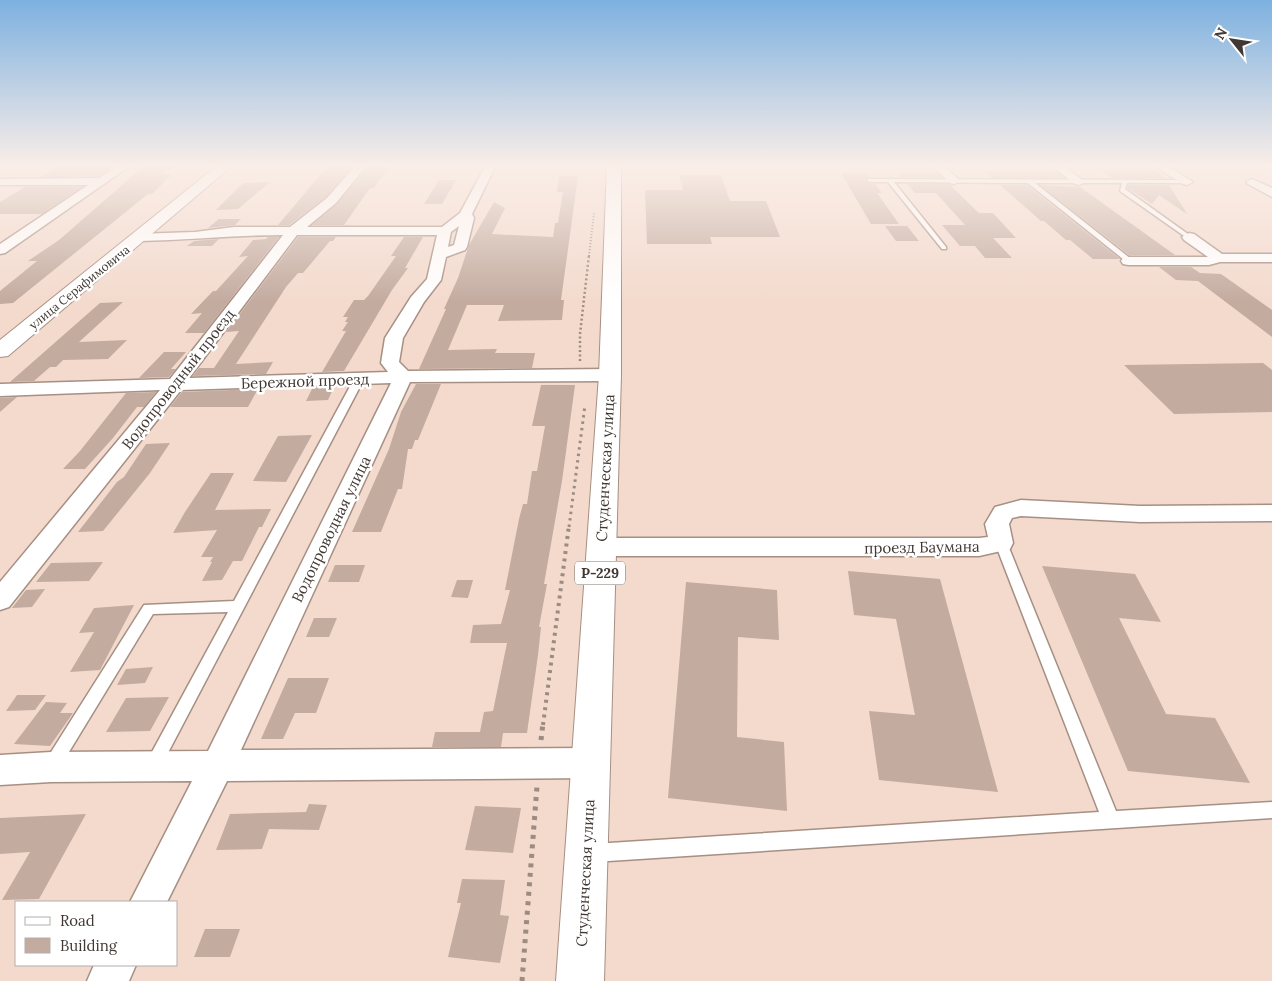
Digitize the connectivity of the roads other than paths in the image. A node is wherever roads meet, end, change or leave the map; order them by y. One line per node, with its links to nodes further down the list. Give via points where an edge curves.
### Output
1 (57, 211): 15 (street)
2 (172, 211): 12 (main road, улица Серафимовича)
3 (323, 211): 10 (street, Водопроводный проезд)
4 (467, 211): 9 (street)
5 (613, 211): 21 (main road, Студенческая улица / Р-229)
6 (914, 211): 14 (lane)
7 (1066, 211): 19 (lane)
8 (1152, 211): 13 (lane)
9 (465, 215): 11 (street); 16 (street, via 468,218 460,247)
10 (294, 230): 11 (street); 12 (street); 24 (street, Водопроводный проезд)
11 (445, 231): 16 (street)
12 (141, 237): 20 (main road, улица Серафимовича)
13 (1189, 237): 17 (street)
14 (944, 248)
15 (0, 250)
16 (439, 256): 22 (street, via 434,280 417,300 394,338 390,363)
17 (1219, 258): 18 (street); 19 (street, via 1209,261)
18 (1272, 258)
19 (1128, 261)
20 (0, 352)
21 (610, 374): 22 (street, Бережной проезд); 28 (main road, Студенческая улица / Р-229)
22 (403, 377): 23 (street, Бережной проезд); 34 (street, Водопроводная улица)
23 (359, 379): 24 (street, Бережной проезд); 30 (lane)
24 (174, 386): 25 (street, Бережной проезд); 29 (street, Водопроводный проезд)
25 (0, 390)
26 (1272, 513): 27 (street, проезд Баумана, via 1140,514 1021,508 1003,514 997,524)
27 (1001, 543): 28 (street, проезд Баумана, via 979,548); 37 (lane)
28 (602, 547): 31 (main road, Студенческая улица / Р-229)
29 (0, 600)
30 (238, 606): 32 (lane, via 149,609); 33 (lane)
31 (591, 763): 34 (street); 38 (main road, Студенческая улица / Р-229)
32 (51, 767): 33 (street); 35 (street)
33 (152, 767): 34 (street)
34 (217, 767): 39 (street, Водопроводная улица)
35 (0, 770)
36 (1272, 810): 37 (lane)
37 (1111, 821): 38 (lane)
38 (586, 854): 42 (main road, Студенческая улица / Р-229)
39 (149, 901)
40 (115, 966): 41 (street)
41 (107, 981)
42 (580, 981)

